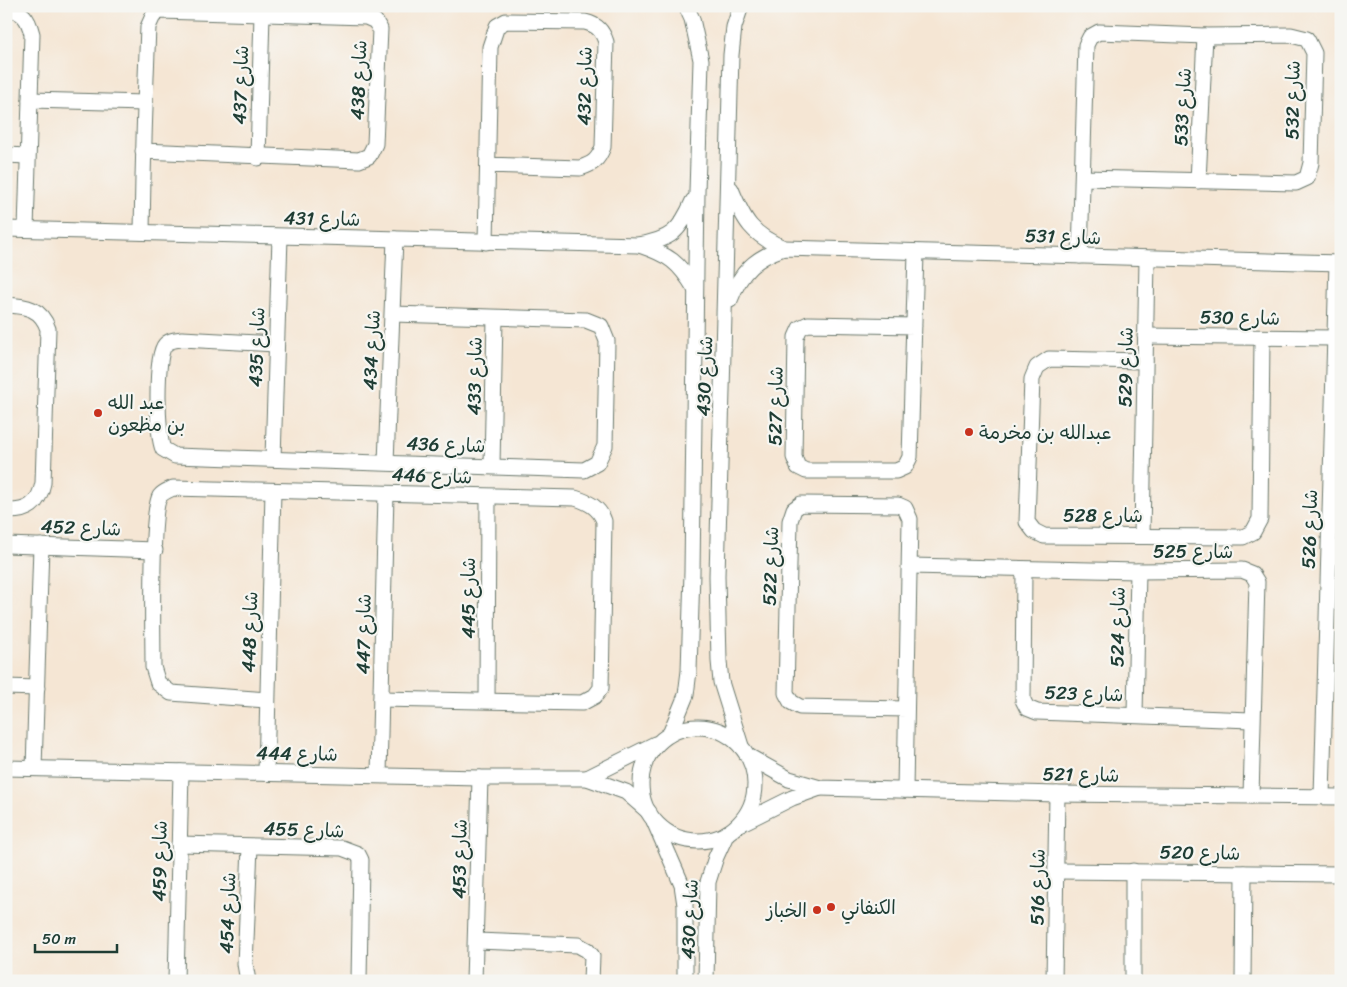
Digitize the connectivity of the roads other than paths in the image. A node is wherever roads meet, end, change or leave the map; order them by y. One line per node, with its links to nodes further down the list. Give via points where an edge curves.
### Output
1 (686, 6): 16 (street, شارع 430, via 701,60)
2 (741, 6): 15 (street, شارع 430, via 732,40)
3 (6, 8): 6 (street, via 16,10 29,21 32,34)
4 (262, 14): 7 (street, شارع 438, via 160,11 153,16 148,27); 11 (street, شارع 437); 11 (street, شارع 438, via 366,17 375,21 380,29 375,144 368,156 359,160)
5 (1205, 36): 13 (street, شارع 532, via 1099,32 1090,37 1086,45); 14 (street, شارع 533); 14 (street, شارع 532, via 1291,35 1307,39 1314,53 1311,163 1307,178 1296,183)
6 (30, 100): 7 (street); 10 (street)
7 (145, 103): 8 (street, شارع 438)
8 (143, 151): 11 (street, شارع 438); 19 (street, شارع 438)
9 (6, 155): 10 (street)
10 (27, 156): 18 (street)
11 (258, 158)
12 (488, 165): 12 (street, شارع 432, via 490,47 497,26 506,21 594,24 606,42 603,147 598,158 591,165 580,168); 22 (street, شارع 432)
13 (1083, 178): 14 (street, شارع 532); 26 (street, شارع 532)
14 (1198, 180)
15 (729, 185): 24 (street, شارع 531, via 749,226); 31 (street, شارع 430)
16 (697, 192): 23 (street, شارع 431, via 685,221 674,233); 29 (street, شارع 430)
17 (6, 229): 18 (street, شارع 431)
18 (26, 229): 19 (street, شارع 431)
19 (142, 232): 20 (street, شارع 431)
20 (280, 237): 21 (street, شارع 431); 38 (street, شارع 435)
21 (395, 239): 22 (street, شارع 431); 32 (street, شارع 434)
22 (486, 242): 23 (street, شارع 431)
23 (638, 245): 29 (street, شارع 431, via 668,255 684,271)
24 (784, 248): 25 (street, شارع 531); 31 (street, شارع 531, via 754,262 737,283)
25 (916, 253): 26 (street, شارع 531); 34 (street, شارع 527)
26 (1080, 256): 27 (street, شارع 531)
27 (1147, 259): 28 (street, شارع 531); 35 (street, شارع 529)
28 (1339, 263): 37 (street, شارع 526)
29 (695, 290): 62 (street, شارع 430, via 689,671 686,695)
30 (6, 305): 46 (street, via 35,310 48,329 42,488 32,507)
31 (726, 310): 63 (street, شارع 430, via 717,576 719,661 722,682)
32 (393, 314): 33 (street, شارع 436); 41 (street, شارع 434)
33 (494, 318): 42 (street, شارع 433); 42 (street, شارع 436, via 586,320 601,326 607,341 605,446 597,462 584,470)
34 (914, 326): 34 (street, شارع 527, via 910,456 905,467 896,471 806,470 798,467 794,457 796,337 800,328 808,324)
35 (1145, 336): 36 (street, شارع 530); 39 (street, شارع 529)
36 (1262, 338): 37 (street, شارع 530); 47 (street, شارع 528, via 1260,519 1253,532 1243,537)
37 (1334, 338): 75 (street, شارع 526)
38 (276, 344): 40 (street, شارع 435); 40 (street, شارع 436, via 171,340 163,346 159,366 163,449 175,456)
39 (1145, 361): 47 (street, شارع 529); 47 (street, شارع 528, via 1048,360 1037,367 1032,379 1027,522 1044,536)
40 (273, 458): 41 (street, شارع 436)
41 (386, 462): 42 (street, شارع 436)
42 (492, 465)
43 (273, 491): 44 (street, شارع 446); 50 (street, شارع 446, via 173,488 160,496 156,508); 57 (street, شارع 448)
44 (386, 494): 45 (street, شارع 446); 56 (street, شارع 447)
45 (488, 497): 58 (street, شارع 445); 58 (street, شارع 446, via 575,498 596,508 604,521 601,688 595,696 582,703)
46 (6, 511)
47 (1142, 535)
48 (6, 545): 49 (street, شارع 452)
49 (41, 546): 50 (street, شارع 452); 55 (street)
50 (154, 550): 57 (street, شارع 446, via 153,667 158,683 172,693)
51 (910, 566): 52 (street, شارع 525); 59 (street, شارع 522); 59 (street, شارع 522, via 910,519 905,508 898,505 801,504 794,509 790,521 786,693 791,702 800,707)
52 (1024, 569): 53 (street, شارع 525); 60 (street, شارع 523, via 1022,700 1027,708 1037,712)
53 (1138, 571): 60 (street, شارع 524); 61 (street, شارع 525, via 1242,570 1252,574 1257,582)
54 (6, 687): 55 (street)
55 (37, 688): 65 (street)
56 (381, 699): 58 (street, شارع 446); 68 (street, شارع 447)
57 (267, 700): 67 (street, شارع 448)
58 (487, 700)
59 (906, 708): 72 (street, شارع 522)
60 (1135, 714): 61 (street, شارع 523)
61 (1251, 720): 74 (street, شارع 525)
62 (665, 738): 63 (street, via 691,727 713,728 724,732); 70 (street, شارع 444); 77 (street, via 651,751 642,775 641,788)
63 (745, 751): 71 (street, شارع 521, via 789,779); 78 (street, via 753,767 755,792 749,810)
64 (6, 768): 65 (street, شارع 444)
65 (34, 768): 66 (street, شارع 444)
66 (181, 772): 67 (street, شارع 444); 79 (street, شارع 459)
67 (266, 773): 68 (street, شارع 444)
68 (380, 774): 69 (street, شارع 444)
69 (480, 778): 70 (street, شارع 444); 85 (street, شارع 453)
70 (587, 778): 77 (street, شارع 444, via 626,792)
71 (820, 788): 72 (street, شارع 521); 78 (street, شارع 521, via 792,798)
72 (905, 790): 73 (street, شارع 521)
73 (1057, 794): 74 (street, شارع 521); 81 (street, شارع 516)
74 (1251, 796): 75 (street, شارع 521)
75 (1322, 796): 76 (street, شارع 521)
76 (1341, 797)
77 (650, 814): 78 (street, via 664,829 681,838 710,840); 91 (street, شارع 430, via 682,885 685,905)
78 (732, 829): 92 (street, شارع 430, via 716,857 708,882)
79 (179, 844): 80 (street, شارع 455); 86 (street, شارع 459)
80 (250, 847): 87 (street, شارع 454, via 245,964); 88 (street, شارع 455, via 342,848 358,854 361,860)
81 (1058, 870): 82 (street, شارع 520); 93 (street, شارع 516)
82 (1133, 871): 83 (street, شارع 520); 94 (street)
83 (1244, 873): 84 (street, شارع 520); 95 (street)
84 (1341, 874)
85 (477, 941): 89 (street, شارع 453); 90 (street, via 578,946 592,956)
86 (176, 981)
87 (248, 981)
88 (359, 981)
89 (474, 981)
90 (591, 981)
91 (684, 981)
92 (706, 981)
93 (1054, 981)
94 (1133, 981)
95 (1243, 981)

